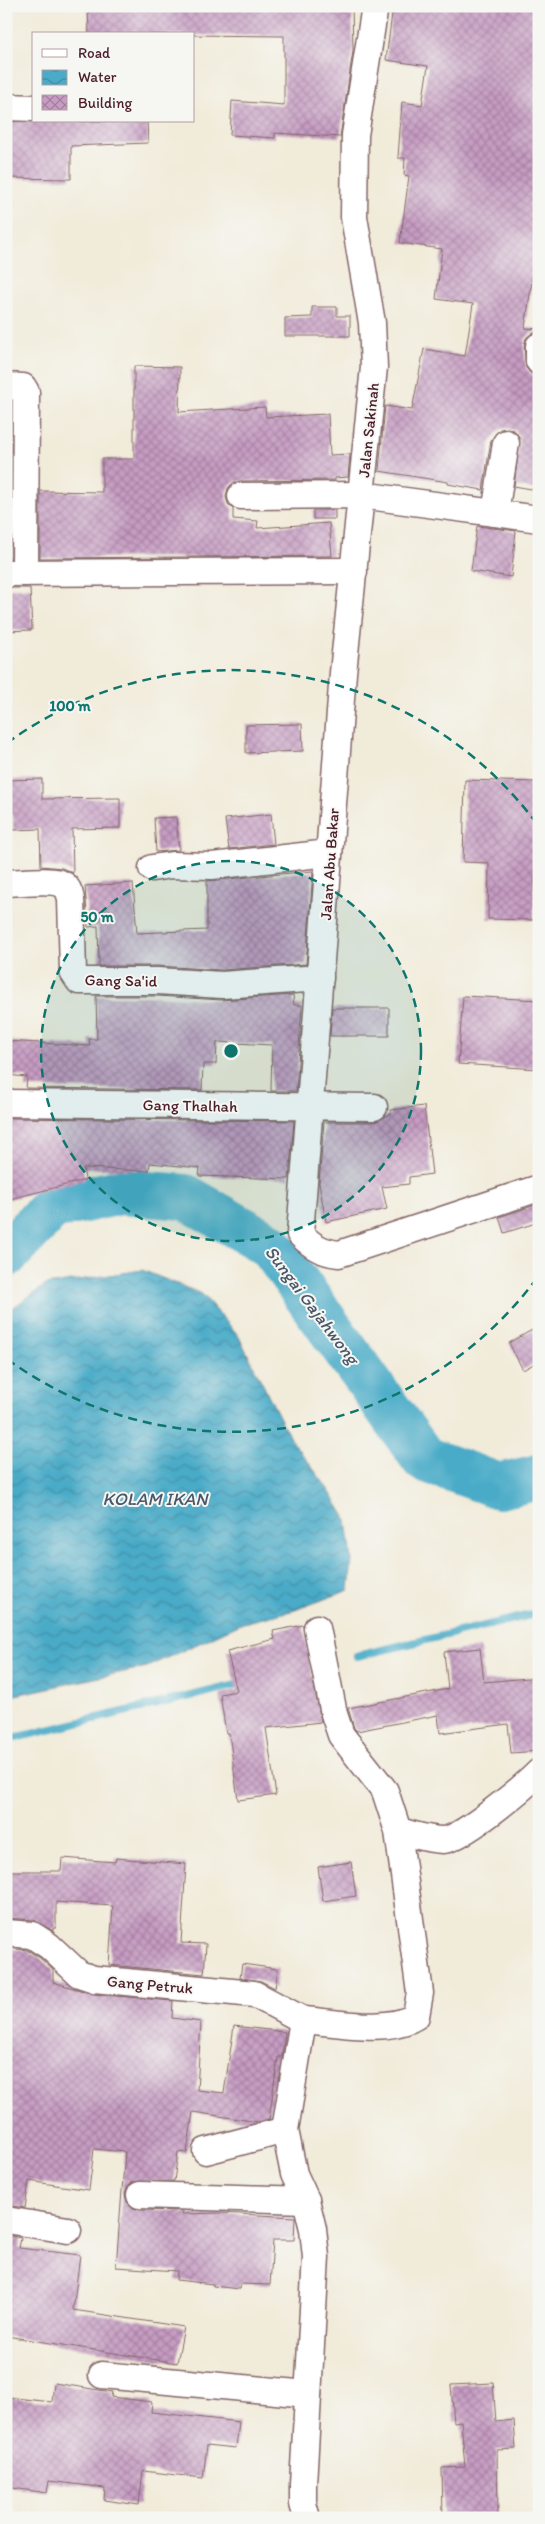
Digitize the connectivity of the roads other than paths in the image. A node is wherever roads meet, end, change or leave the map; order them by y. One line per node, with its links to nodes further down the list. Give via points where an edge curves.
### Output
1 (375, 6): 8 (street, Jalan Sakinah, via 355,135 354,217 372,323 374,368)
2 (6, 107): 3 (street)
3 (32, 108)
4 (539, 346): 5 (street)
5 (539, 361)
6 (6, 386): 13 (street, via 23,387 26,392)
7 (506, 443): 10 (street)
8 (361, 495): 9 (street); 10 (street, Jalan Sakinah); 12 (street, Jalan Abu Bakar)
9 (241, 496)
10 (495, 513): 11 (street, Jalan Sakinah)
11 (539, 519)
12 (354, 570): 13 (street); 14 (street, Jalan Abu Bakar)
13 (16, 573)
14 (329, 853): 15 (street, via 212,866); 17 (street, Jalan Abu Bakar)
15 (152, 868)
16 (6, 883): 17 (street, Gang Sa'id, via 55,882 69,891 73,972 79,981 222,985)
17 (320, 978): 19 (street, Jalan Abu Bakar)
18 (6, 1103): 19 (street, Gang Thalhah)
19 (312, 1106): 20 (street, Gang Thalhah); 21 (street, Jalan Abu Bakar, via 300,1234 324,1252 340,1254)
20 (374, 1107)
21 (539, 1188)
22 (317, 1628): 24 (street, via 341,1735 385,1791)
23 (539, 1772): 24 (street, via 469,1829 445,1841)
24 (398, 1831): 26 (street, via 420,1993 416,2016 398,2024 382,2026)
25 (6, 1933): 26 (street, Gang Petruk, via 32,1934 78,1974 94,1979 254,1994)
26 (303, 2020): 27 (street)
27 (285, 2130): 28 (street); 30 (street, via 294,2174)
28 (206, 2151)
29 (140, 2195): 30 (street)
30 (306, 2200): 34 (street, via 316,2257)
31 (6, 2220): 32 (street)
32 (68, 2230)
33 (102, 2375): 34 (street)
34 (308, 2394): 35 (street, via 303,2484)
35 (307, 2518)

